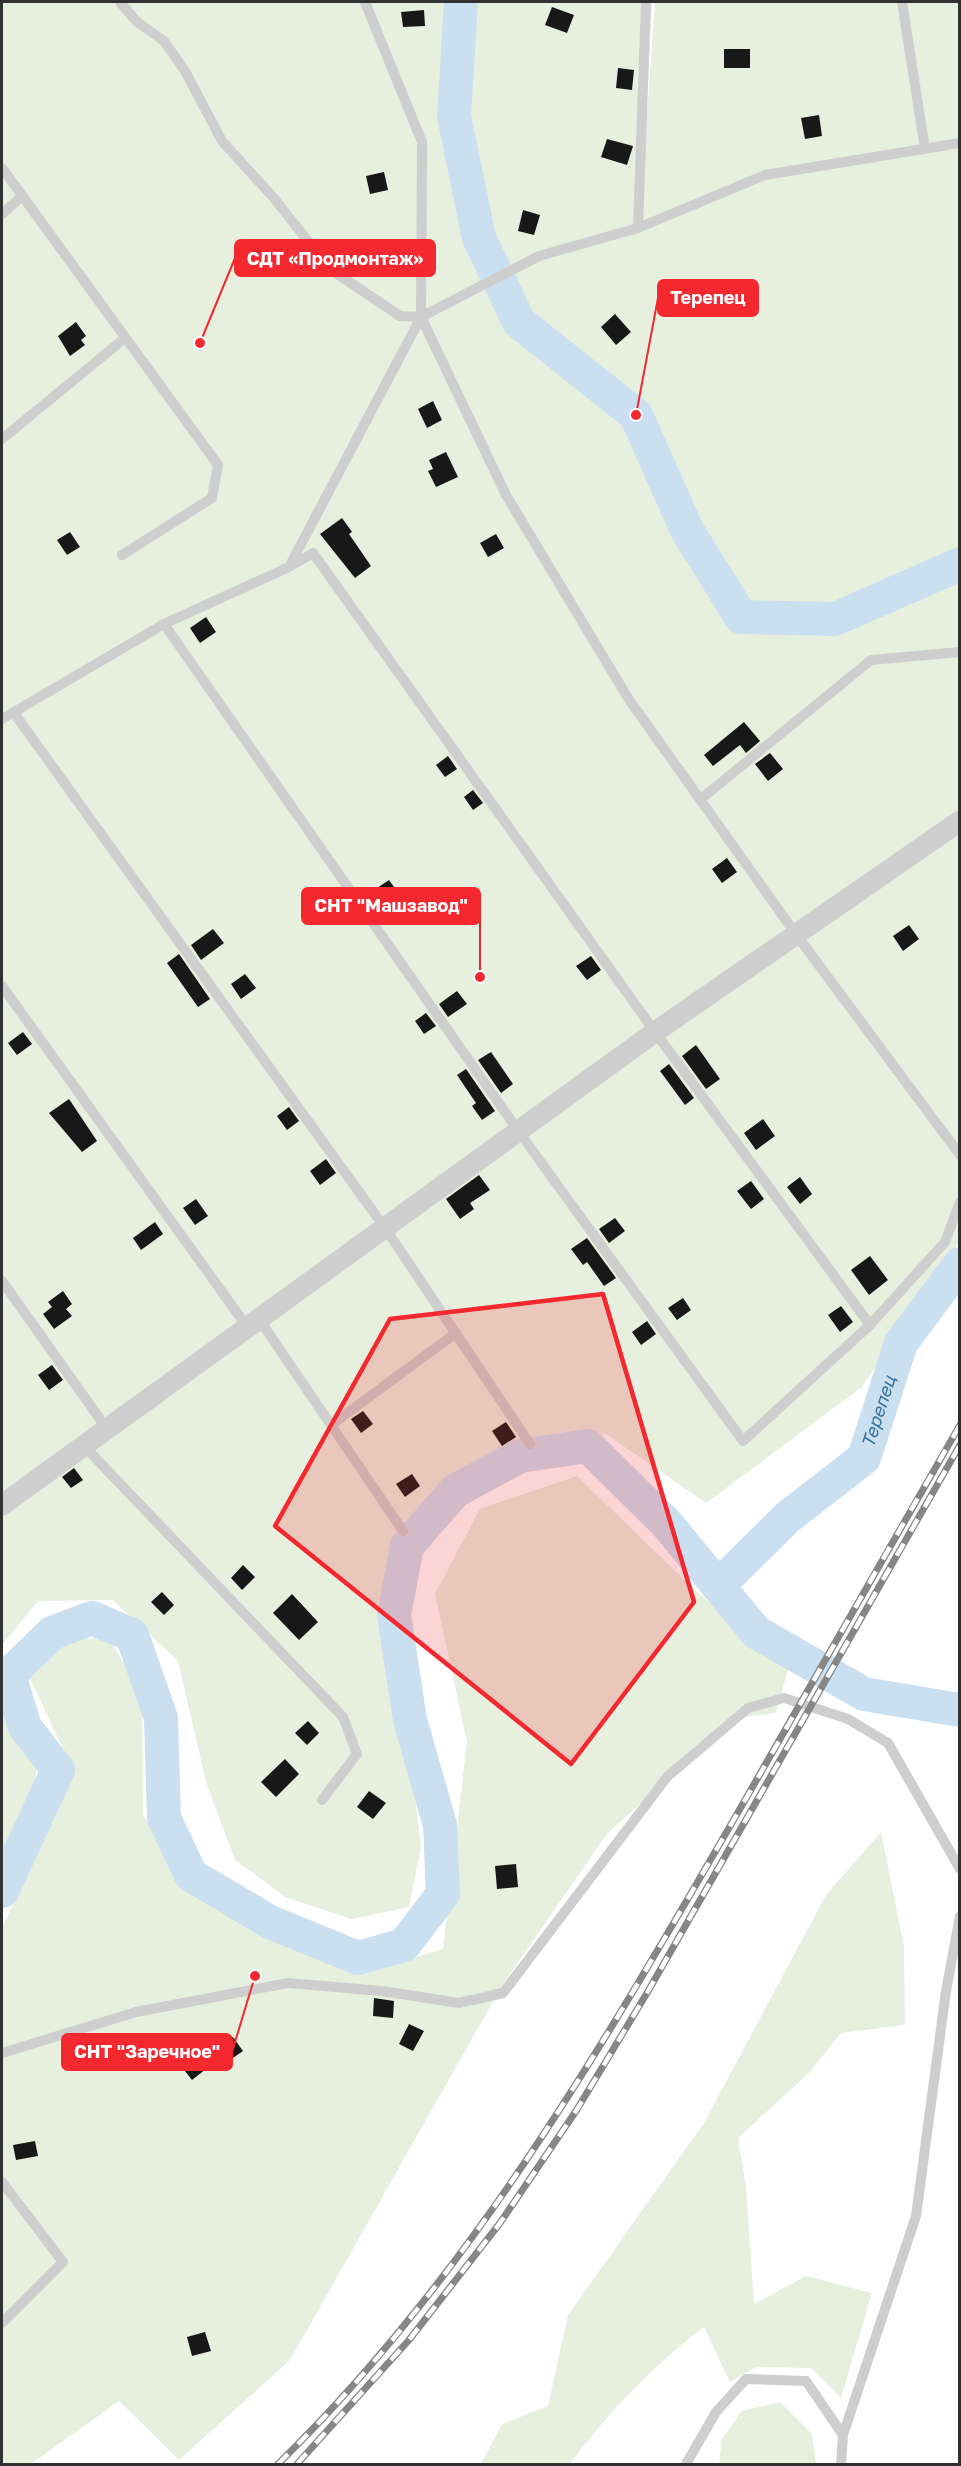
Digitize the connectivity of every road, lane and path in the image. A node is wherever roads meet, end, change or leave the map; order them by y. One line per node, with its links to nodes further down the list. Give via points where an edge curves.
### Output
1 (120, 2): 11 (lane, via 136,21 164,40 222,141 330,269 400,316)
2 (365, 2): 11 (lane, via 422,142)
3 (646, 2): 10 (lane)
4 (902, 2): 6 (lane)
5 (960, 143): 6 (lane)
6 (925, 149): 10 (lane, via 765,175)
7 (2, 168): 8 (lane)
8 (22, 196): 9 (lane); 12 (lane)
9 (2, 214)
10 (638, 228): 11 (lane, via 539,256)
11 (421, 317): 15 (lane); 20 (lane, via 506,495 628,698)
12 (125, 338): 13 (lane); 14 (lane, via 218,465 212,498)
13 (2, 439)
14 (122, 555)
15 (289, 567): 16 (lane); 24 (lane, via 313,553)
16 (164, 624): 18 (lane); 25 (lane)
17 (960, 652): 20 (lane, via 870,660)
18 (14, 713): 19 (lane); 28 (lane)
19 (2, 720)
20 (700, 799): 22 (lane)
21 (960, 820): 22 (street)
22 (795, 933): 24 (street); 26 (lane)
23 (2, 986): 30 (lane)
24 (655, 1032): 25 (street); 31 (lane)
25 (519, 1132): 28 (street); 31 (lane, via 743,1442)
26 (960, 1155)
27 (960, 1202): 31 (lane, via 945,1242)
28 (385, 1228): 30 (street); 32 (lane)
29 (2, 1281): 34 (lane)
30 (253, 1323): 33 (lane); 34 (street)
31 (870, 1325)
32 (456, 1333): 33 (lane); 35 (lane)
33 (331, 1425): 38 (lane)
34 (107, 1429): 36 (street)
35 (530, 1444)
36 (84, 1446): 37 (street); 39 (lane, via 343,1717 357,1754)
37 (2, 1505)
38 (403, 1531)
39 (322, 1800)
40 (960, 1869): 42 (lane, via 888,1743 848,1719 783,1698 748,1708 667,1777 503,1993 459,2003 288,1983 136,2012)
41 (960, 1916): 45 (lane, via 916,2216)
42 (2, 2053)
43 (2, 2182): 44 (lane, via 63,2262)
44 (2, 2323)
45 (843, 2435): 46 (lane, via 806,2381 746,2379 716,2412); 47 (lane)
46 (686, 2464)
47 (841, 2464)

